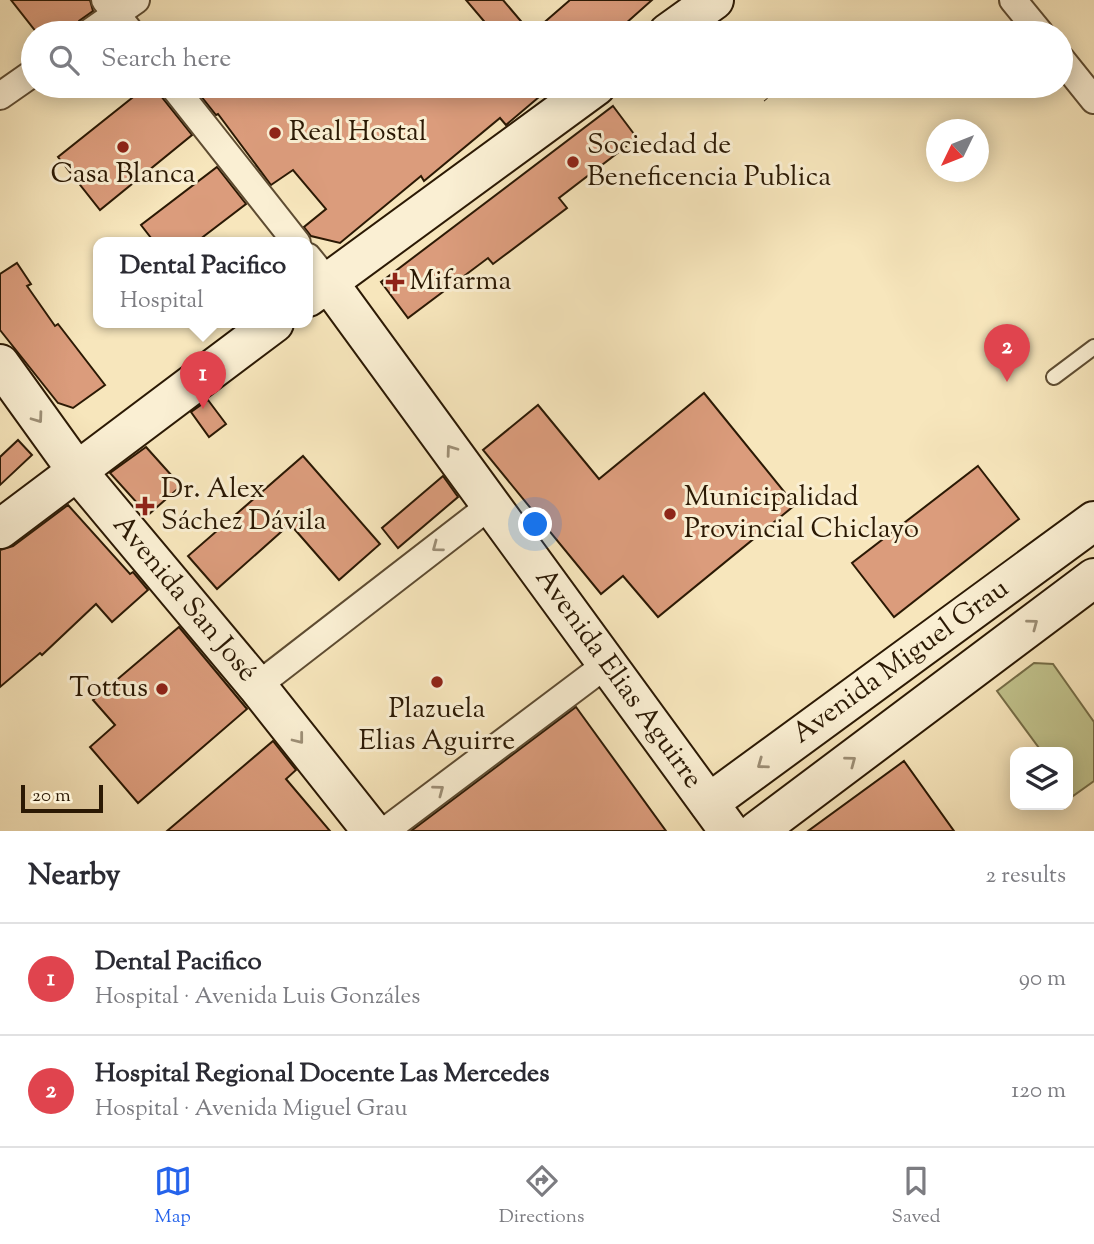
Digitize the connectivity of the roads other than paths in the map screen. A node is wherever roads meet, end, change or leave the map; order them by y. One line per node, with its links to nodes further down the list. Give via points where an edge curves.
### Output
1 (714, 0): 3 (main road)
2 (1013, 0): 4 (street)
3 (685, 21)
4 (1030, 21)
5 (1073, 74): 10 (street)
6 (21, 81): 7 (street)
7 (0, 96)
8 (182, 98): 11 (street)
9 (579, 98): 12 (main road)
10 (1094, 100)
11 (292, 237)
12 (315, 279): 18 (main road, Avenida Elias Aguirre, one-way to 12)
13 (267, 328): 17 (main road)
14 (1094, 347): 16 (lane)
15 (0, 364): 17 (main road, Avenida San José, one-way to 17)
16 (1054, 377)
17 (77, 471): 19 (main road); 23 (main road, Avenida San José)
18 (491, 505): 22 (main road, Avenida Elias Aguirre); 23 (street, one-way to 23)
19 (0, 529)
20 (1071, 530): 24 (main road, Avenida Miguel Grau, one-way to 24)
21 (1094, 578): 27 (main road, Avenida Miguel Grau, one-way to 21)
22 (607, 664): 24 (main road, Avenida Elias Aguirre); 26 (street, one-way to 22)
23 (257, 686): 25 (main road, Avenida San José, one-way to 25)
24 (719, 817)
25 (372, 831)
26 (385, 831)
27 (757, 831)

